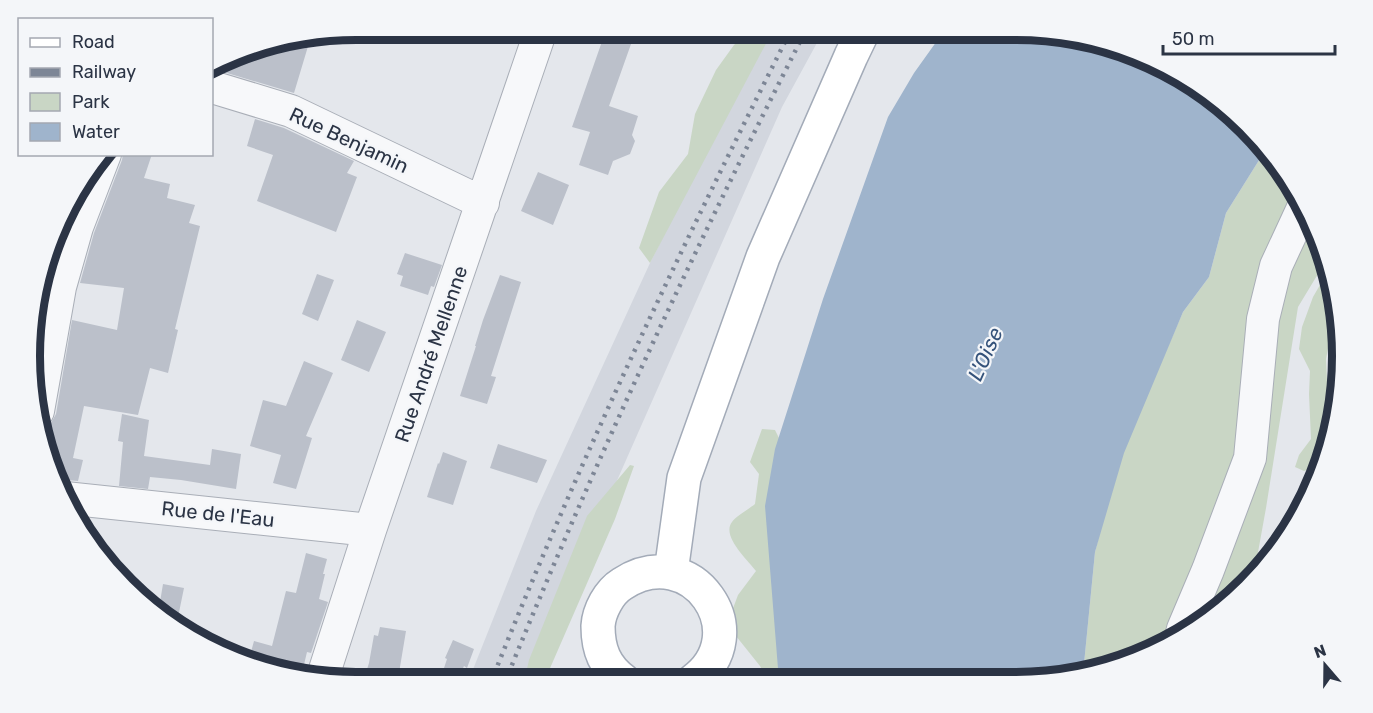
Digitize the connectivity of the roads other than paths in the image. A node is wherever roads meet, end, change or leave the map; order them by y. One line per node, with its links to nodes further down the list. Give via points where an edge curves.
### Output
1 (538, 40): 5 (street, Rue André Mellenne)
2 (858, 40): 10 (main road, via 763,257 692,455 684,478)
3 (213, 87): 5 (street, Rue Benjamin, via 291,111)
4 (95, 179): 7 (street, via 60,287)
5 (483, 202): 9 (street, Rue André Mellenne)
6 (1299, 216): 11 (street, via 1276,266 1263,319 1250,458)
7 (42, 391)
8 (75, 499): 9 (street, Rue de l'Eau)
9 (370, 530): 12 (street, Rue André Mellenne)
10 (671, 572): 13 (main road, via 652,571 633,577 617,587 605,603 598,641); 14 (main road, via 703,590 714,606 719,642)
11 (1186, 623)
12 (325, 671)
13 (613, 672)
14 (705, 672)

